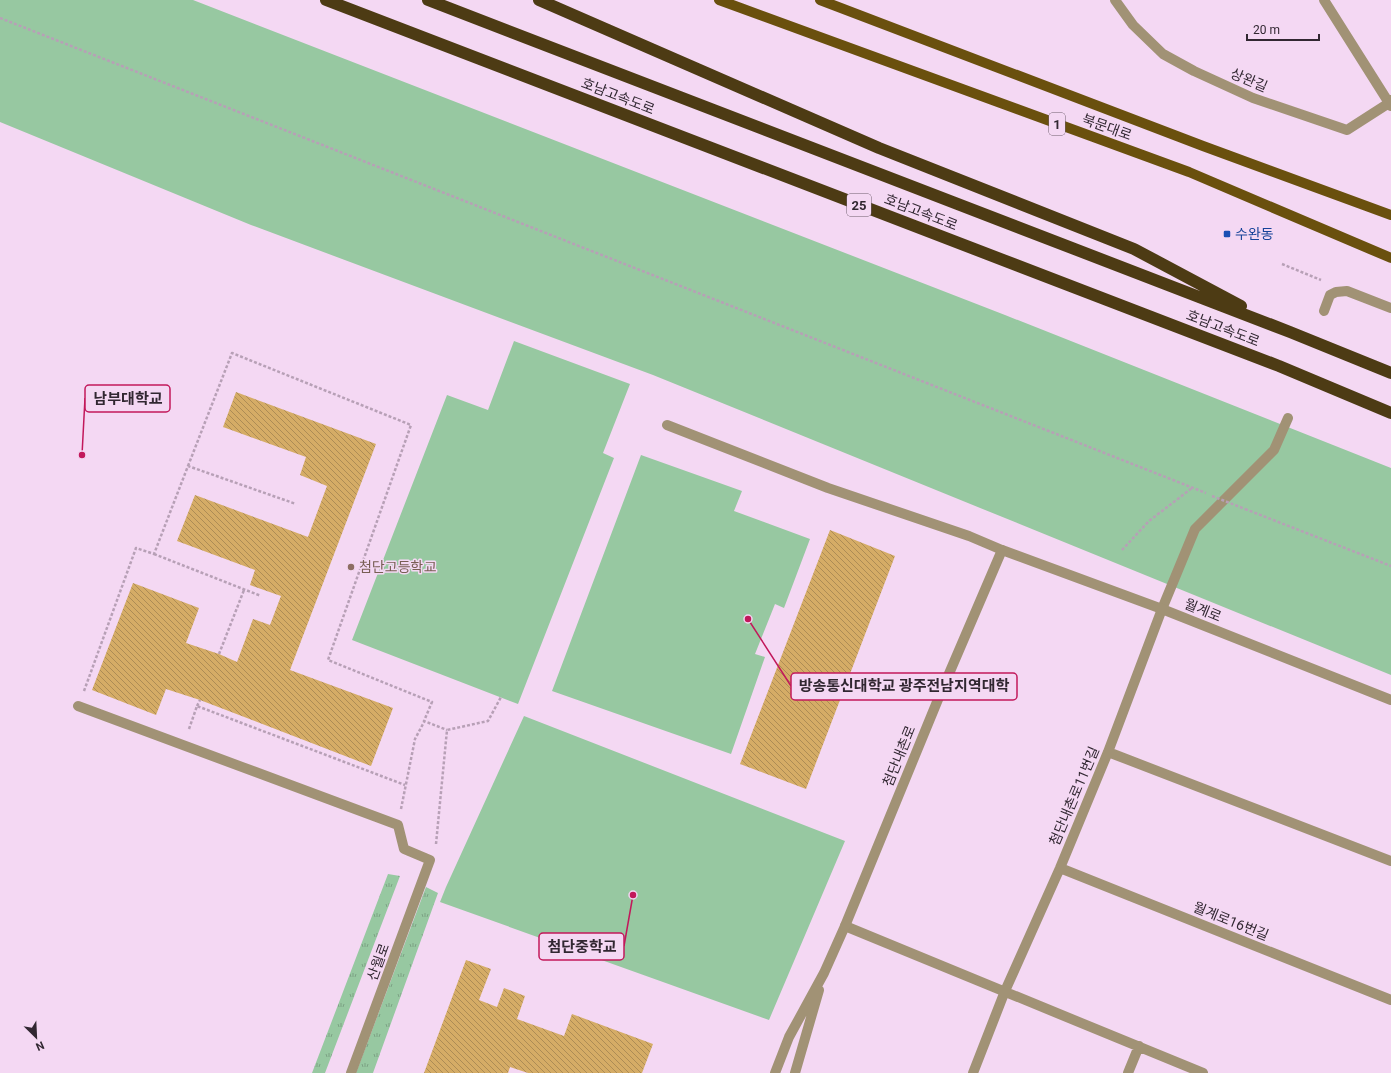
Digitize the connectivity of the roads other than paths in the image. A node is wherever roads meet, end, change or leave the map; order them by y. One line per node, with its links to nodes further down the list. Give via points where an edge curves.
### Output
1 (326, 0): 15 (highway, 호남고속도로 / 25, via 1272,363)
2 (428, 0): 13 (highway, 호남고속도로)
3 (539, 0): 13 (highway, via 879,148 1134,249)
4 (719, 0): 10 (main road, 북문대로 / 1, via 1189,172)
5 (820, 0): 9 (main road, 북문대로 / 1)
6 (1115, 0): 8 (street, 상완길, via 1133,26 1163,54 1253,98 1347,130)
7 (1324, 0): 8 (street)
8 (1390, 103)
9 (1391, 215)
10 (1391, 258)
11 (1391, 308): 12 (street, via 1347,291 1330,295)
12 (1324, 311)
13 (1290, 332): 14 (highway, 호남고속도로)
14 (1391, 373)
15 (1391, 413)
16 (1288, 418): 19 (street, 첨단내촌로11번길, via 1274,450 1196,529)
17 (667, 425): 18 (street, 월계로, via 828,488 969,536)
18 (1002, 550): 19 (street, 월계로); 21 (street, 첨단내촌로)
19 (1162, 609): 22 (street, 월계로); 24 (street, 첨단내촌로11번길)
20 (898, 682): 21 (street)
21 (939, 697): 27 (street, 첨단내촌로)
22 (1391, 700)
23 (78, 706): 32 (street, 산월로, via 398,825 404,849 430,860)
24 (1108, 752): 25 (street); 26 (street, 첨단내촌로11번길)
25 (1391, 861)
26 (1060, 868): 29 (street, 첨단내촌로11번길); 30 (street, 월계로16번길)
27 (845, 926): 28 (street, 첨단내촌로); 29 (street)
28 (824, 973): 33 (street, via 789,1037); 34 (street)
29 (1005, 991): 31 (street); 35 (street, 첨단내촌로11번길)
30 (1391, 1000)
31 (1139, 1046): 36 (street); 37 (street)
32 (351, 1073)
33 (775, 1073)
34 (795, 1073)
35 (973, 1073)
36 (1128, 1073)
37 (1203, 1073)

